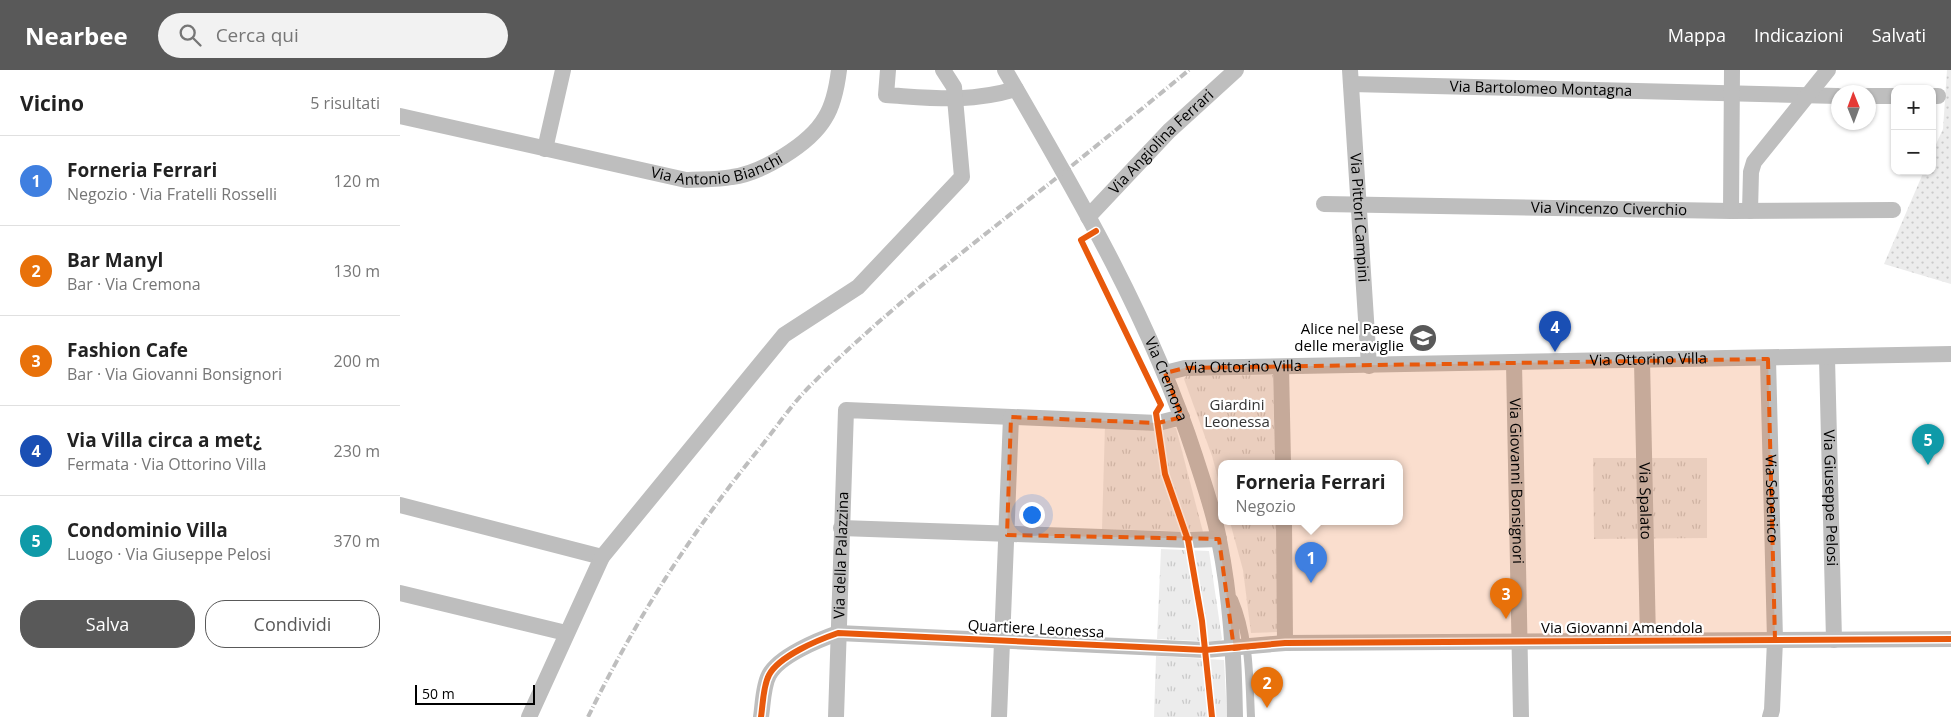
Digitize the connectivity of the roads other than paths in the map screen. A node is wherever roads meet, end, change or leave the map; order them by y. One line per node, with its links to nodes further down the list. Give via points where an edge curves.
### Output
1 (563, 70): 18 (street)
2 (839, 70): 18 (street, Via Antonio Bianchi, via 836,91 825,119 801,143 775,162 734,177 686,180)
3 (888, 70): 16 (street, via 886,95)
4 (943, 70): 16 (street, via 954,87)
5 (1005, 70): 10 (street, Via Cremona)
6 (1236, 70): 24 (street, Via Angiolina Ferrari, via 1169,131)
7 (1732, 70): 11 (street)
8 (1828, 70): 12 (street)
9 (1351, 77): 11 (street, Via Bartolomeo Montagna); 20 (street, Via Pittori Campini)
10 (1016, 89): 16 (street, via 988,97); 24 (street, Via Cremona)
11 (1732, 94): 12 (street, Via Bartolomeo Montagna); 22 (street)
12 (1809, 96): 13 (street, Via Bartolomeo Montagna); 23 (street, via 1754,162)
13 (1831, 96)
14 (1876, 96): 15 (street)
15 (1891, 96)
16 (955, 99): 41 (street, via 962,177 858,287 784,335)
17 (400, 116): 18 (street, Via Antonio Bianchi)
18 (545, 149)
19 (1324, 204): 20 (street, Via Vincenzo Civerchio)
20 (1357, 204): 22 (street, Via Vincenzo Civerchio); 30 (street, Via Pittori Campini)
21 (1893, 210): 23 (street, Via Vincenzo Civerchio)
22 (1731, 211): 23 (street, Via Vincenzo Civerchio)
23 (1750, 211)
24 (1088, 217): 32 (street, Via Cremona)
25 (1951, 354): 27 (street, Via Ottorino Villa)
26 (1768, 358): 27 (street, Via Ottorino Villa); 28 (street, Via Ottorino Villa); 48 (street, Via Sebenico)
27 (1827, 358): 49 (street, Via Giuseppe Pelosi)
28 (1642, 361): 29 (street, Via Ottorino Villa); 47 (street, Via Spalato)
29 (1514, 363): 30 (street, Via Ottorino Villa); 50 (street, Via Giovanni Bonsignori)
30 (1369, 366): 31 (street, Via Ottorino Villa)
31 (1282, 367): 32 (street, Via Ottorino Villa, via 1185,368); 35 (street)
32 (1165, 372): 33 (street, Via Cremona)
33 (1182, 416): 34 (street, via 1158,423); 40 (street, Via Cremona)
34 (1011, 417): 38 (street, Via della Palazzina, via 846,410); 39 (street, Quartiere Leonessa)
35 (1283, 460)
36 (400, 505): 41 (street)
37 (1284, 525): 51 (street)
38 (841, 528): 39 (street); 44 (street, Via della Palazzina)
39 (1007, 534): 40 (street); 46 (street, Quartiere Leonessa)
40 (1219, 539): 52 (street, Via Cremona)
41 (602, 556): 43 (street)
42 (400, 593): 43 (street)
43 (566, 633): 53 (street)
44 (838, 633): 46 (street, Quartiere Leonessa); 54 (street, Via della Palazzina, via 776,664 768,677); 55 (street)
45 (1951, 638): 49 (street, Via Giovanni Amendola)
46 (1002, 640): 52 (street, Quartiere Leonessa, via 1205,650); 56 (street, Quartiere Leonessa)
47 (1648, 640): 48 (street, Via Giovanni Amendola); 50 (street, Via Giovanni Amendola)
48 (1775, 640): 49 (street, Via Giovanni Amendola); 60 (street, Via Sebenico)
49 (1834, 640)
50 (1520, 642): 51 (street, Via Giovanni Amendola); 59 (street, Via Giovanni Bonsignori)
51 (1285, 643): 52 (street, Via Giovanni Amendola)
52 (1241, 647): 57 (street, Via Cremona); 58 (lane)
53 (529, 717)
54 (761, 717)
55 (836, 717)
56 (999, 717)
57 (1235, 717)
58 (1251, 717)
59 (1521, 717)
60 (1770, 717)

